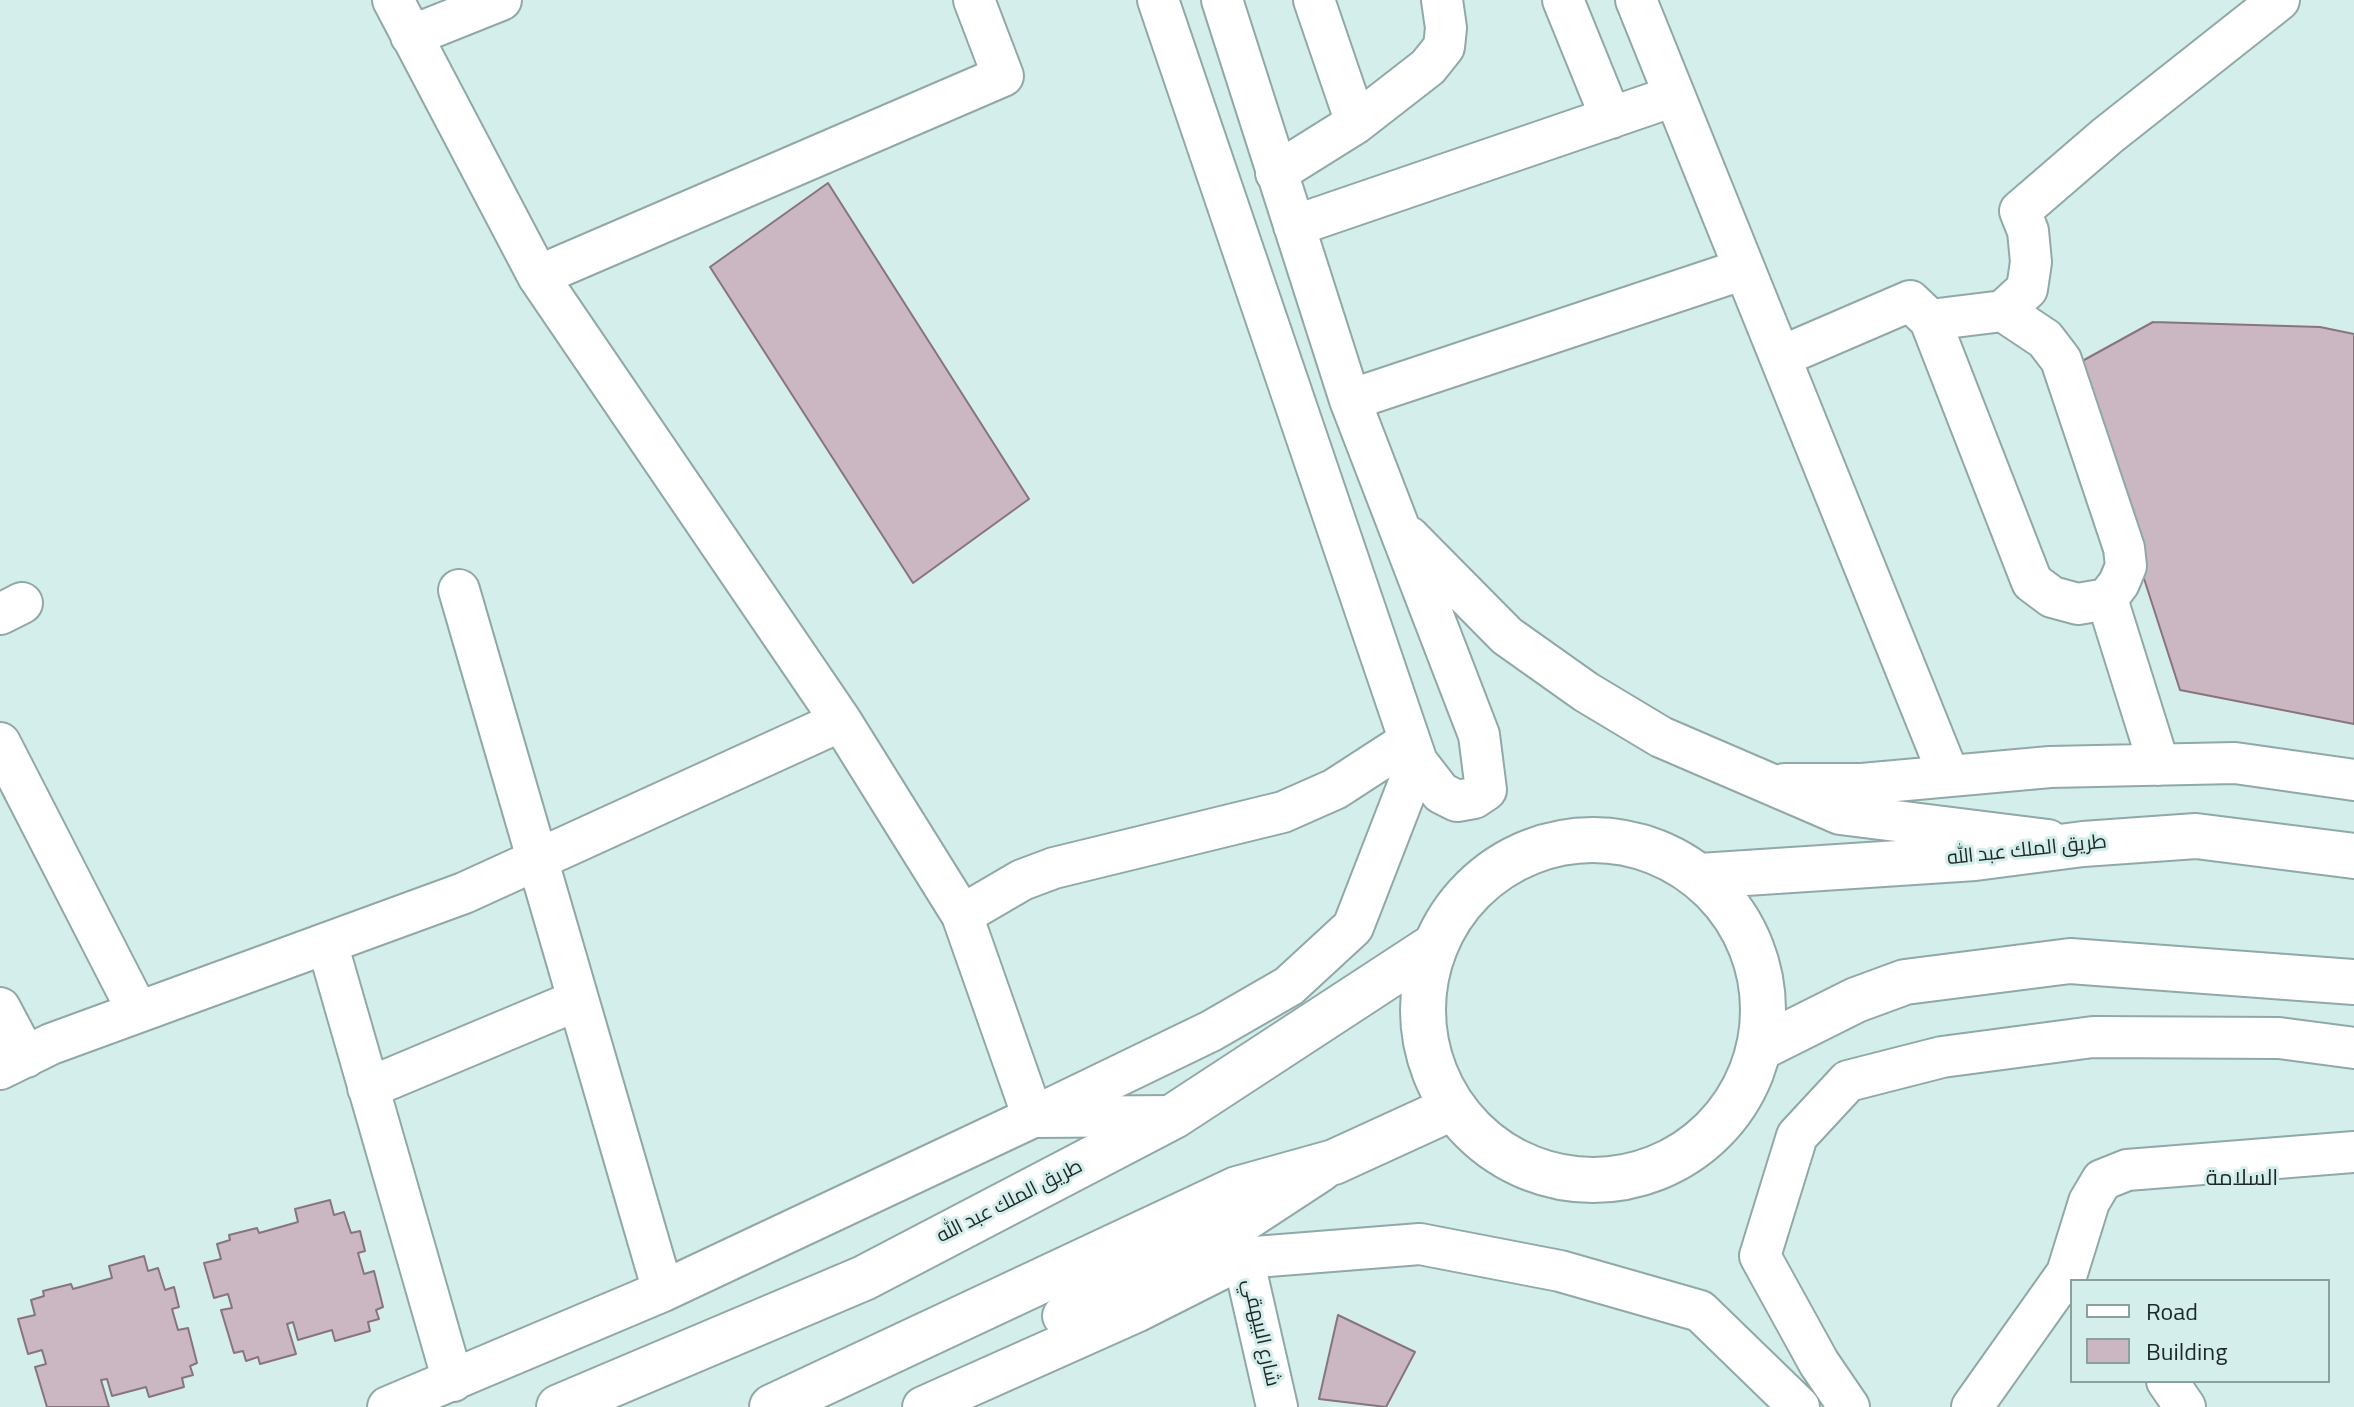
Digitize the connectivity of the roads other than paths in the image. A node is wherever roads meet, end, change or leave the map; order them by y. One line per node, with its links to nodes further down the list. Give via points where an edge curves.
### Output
1 (393, 0): 11 (street)
2 (501, 0): 11 (street)
3 (974, 0): 18 (street, via 1003,76)
4 (1158, 0): 28 (street)
5 (1222, 0): 15 (street)
6 (1314, 0): 14 (street)
7 (1442, 0): 14 (street, via 1444,47 1428,67)
8 (1563, 0): 13 (street)
9 (1636, 0): 12 (street)
10 (2279, 0): 19 (street, via 2020,211 2031,262 2027,289)
11 (411, 36): 18 (street)
12 (1674, 96): 13 (street); 17 (street)
13 (1611, 118): 16 (street)
14 (1356, 123): 15 (street)
15 (1276, 173): 16 (street)
16 (1294, 226): 22 (street)
17 (1744, 269): 21 (street); 22 (street)
18 (538, 276): 26 (street)
19 (2003, 311): 20 (street); 25 (street, via 2045,339 2061,360 2124,548 2126,566)
20 (1930, 320): 21 (street, via 1910,301); 25 (street, via 2032,582 2052,597 2078,604)
21 (1780, 357): 30 (street)
22 (1350, 400): 23 (street)
23 (1400, 528): 28 (street, via 1479,735 1486,790 1457,801 1441,793); 32 (street, via 1507,636 1586,692 1661,737)
24 (459, 590): 38 (street)
25 (2107, 599): 29 (street)
26 (841, 721): 38 (street); 40 (street)
27 (0, 743): 33 (street)
28 (1413, 751): 40 (street, via 1283,812 1054,868); 53 (street, via 1353,927 1289,986 1211,1031)
29 (2159, 765): 30 (street); 31 (street, via 2235,763)
30 (1949, 776): 32 (street, via 1862,784)
31 (2354, 780)
32 (1768, 784): 35 (street, via 1840,814)
33 (15, 809): 46 (street)
34 (2354, 843): 36 (street)
35 (2083, 844): 36 (main road, طريق الملك عبد الله, via 2196,836); 39 (main road, طريق الملك عبد الله, via 1975,858)
36 (2284, 847): 37 (main road, طريق الملك عبد الله)
37 (2354, 856)
38 (537, 859): 41 (street, via 464,893); 44 (street)
39 (1700, 876): 42 (main road, via 1641,846 1602,838 1549,843 1490,873 1461,900); 47 (main road, via 1732,911 1754,954 1763,1001)
40 (962, 915): 53 (street)
41 (327, 943): 46 (street); 50 (street)
42 (1434, 946): 51 (main road, via 1423,987 1423,1029 1433,1070); 52 (main road, طريق الملك عبد الله)
43 (2351, 983): 47 (main road, via 2070,961 1905,982)
44 (578, 1000): 50 (street); 58 (street)
45 (0, 1008): 49 (street)
46 (138, 1012): 49 (street)
47 (1760, 1048): 51 (main road, via 1744,1089 1719,1126 1686,1154 1633,1176 1560,1179 1519,1165 1482,1140)
48 (2354, 1048): 69 (street, via 2279,1038 2093,1037 1942,1057 1848,1081 1797,1136 1760,1256)
49 (13, 1063)
50 (368, 1088): 59 (street)
51 (1452, 1108): 55 (main road)
52 (1174, 1116): 53 (street); 63 (main road, طريق الملك عبد الله, via 864,1278)
53 (1033, 1117): 58 (street)
54 (2354, 1152): 57 (street, via 2127,1170 2102,1180 2089,1202)
55 (1334, 1162): 64 (main road, via 1237,1189); 65 (street, via 1214,1241 960,1367)
56 (1243, 1258): 61 (street); 67 (street, شارع البيهقي); 68 (street, via 1420,1244 1560,1271 1700,1311)
57 (2071, 1277): 70 (street)
58 (663, 1291): 59 (street)
59 (453, 1381): 62 (street)
60 (2168, 1383): 71 (street)
61 (988, 1394): 66 (street)
62 (388, 1407)
63 (559, 1407)
64 (772, 1407)
65 (894, 1407)
66 (923, 1407)
67 (1277, 1407)
68 (1799, 1407)
69 (1849, 1407)
70 (1972, 1407)
71 (2185, 1407)

